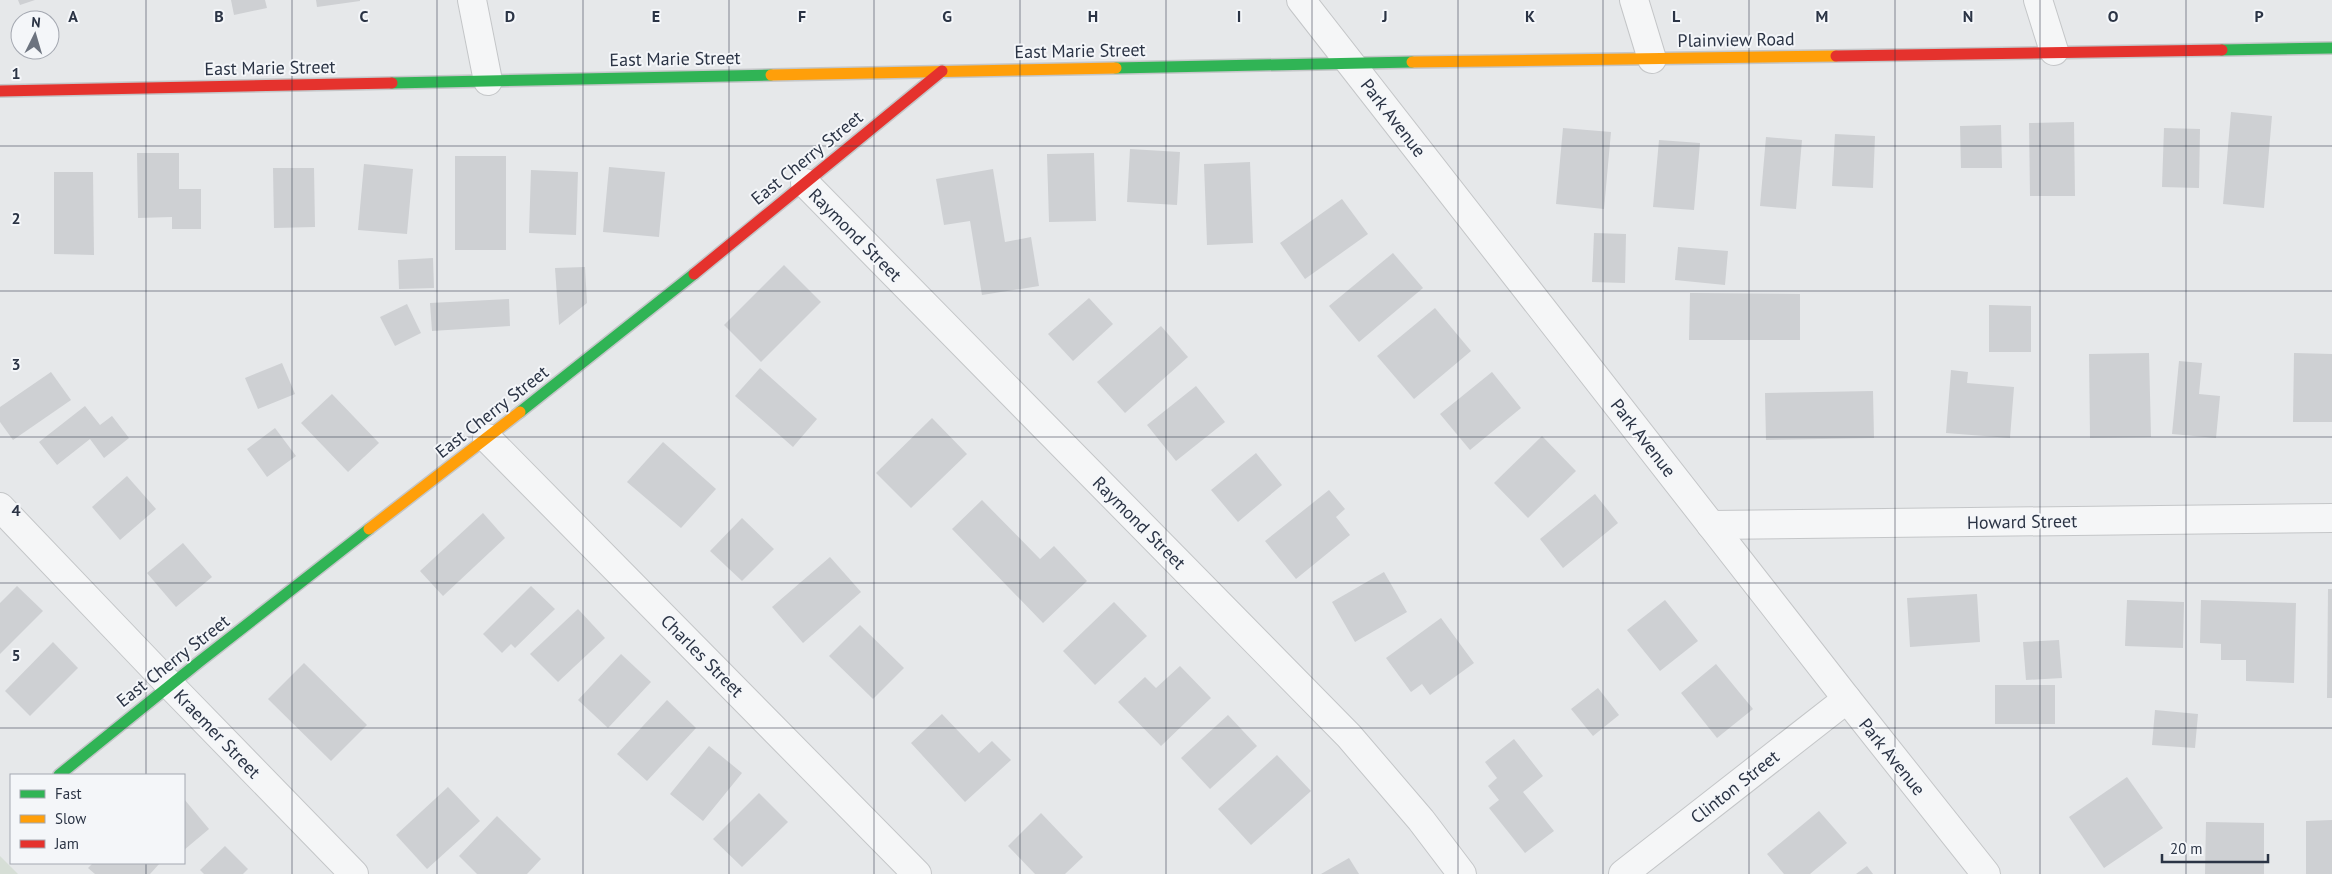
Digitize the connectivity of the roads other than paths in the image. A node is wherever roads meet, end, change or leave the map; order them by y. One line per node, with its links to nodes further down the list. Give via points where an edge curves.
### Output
1 (472, 0): 10 (street)
2 (1301, 0): 8 (street, Park Avenue)
3 (1634, 0): 7 (street)
4 (2038, 0): 6 (street)
5 (2332, 48): 6 (main road, Plainview Road)
6 (2054, 51): 7 (main road, Plainview Road)
7 (1652, 59): 8 (main road, Plainview Road)
8 (1350, 63): 9 (main road, East Marie Street); 16 (street, Park Avenue)
9 (942, 71): 10 (main road, East Marie Street); 12 (main road, East Cherry Street)
10 (488, 81): 11 (main road, East Marie Street)
11 (0, 91)
12 (805, 183): 13 (main road, East Cherry Street); 22 (street, Raymond Street, via 1348,736 1421,820)
13 (487, 438): 17 (main road, East Cherry Street); 21 (street, Charles Street)
14 (0, 506): 17 (street, Kraemer Street)
15 (2332, 518): 16 (street, Howard Street)
16 (1711, 525): 18 (street, Park Avenue)
17 (170, 685): 19 (main road, East Cherry Street); 20 (street, Kraemer Street)
18 (1847, 700): 23 (street, Clinton Street); 24 (street, Park Avenue)
19 (61, 774)
20 (354, 874)
21 (917, 874)
22 (1462, 874)
23 (1623, 874)
24 (1986, 874)

